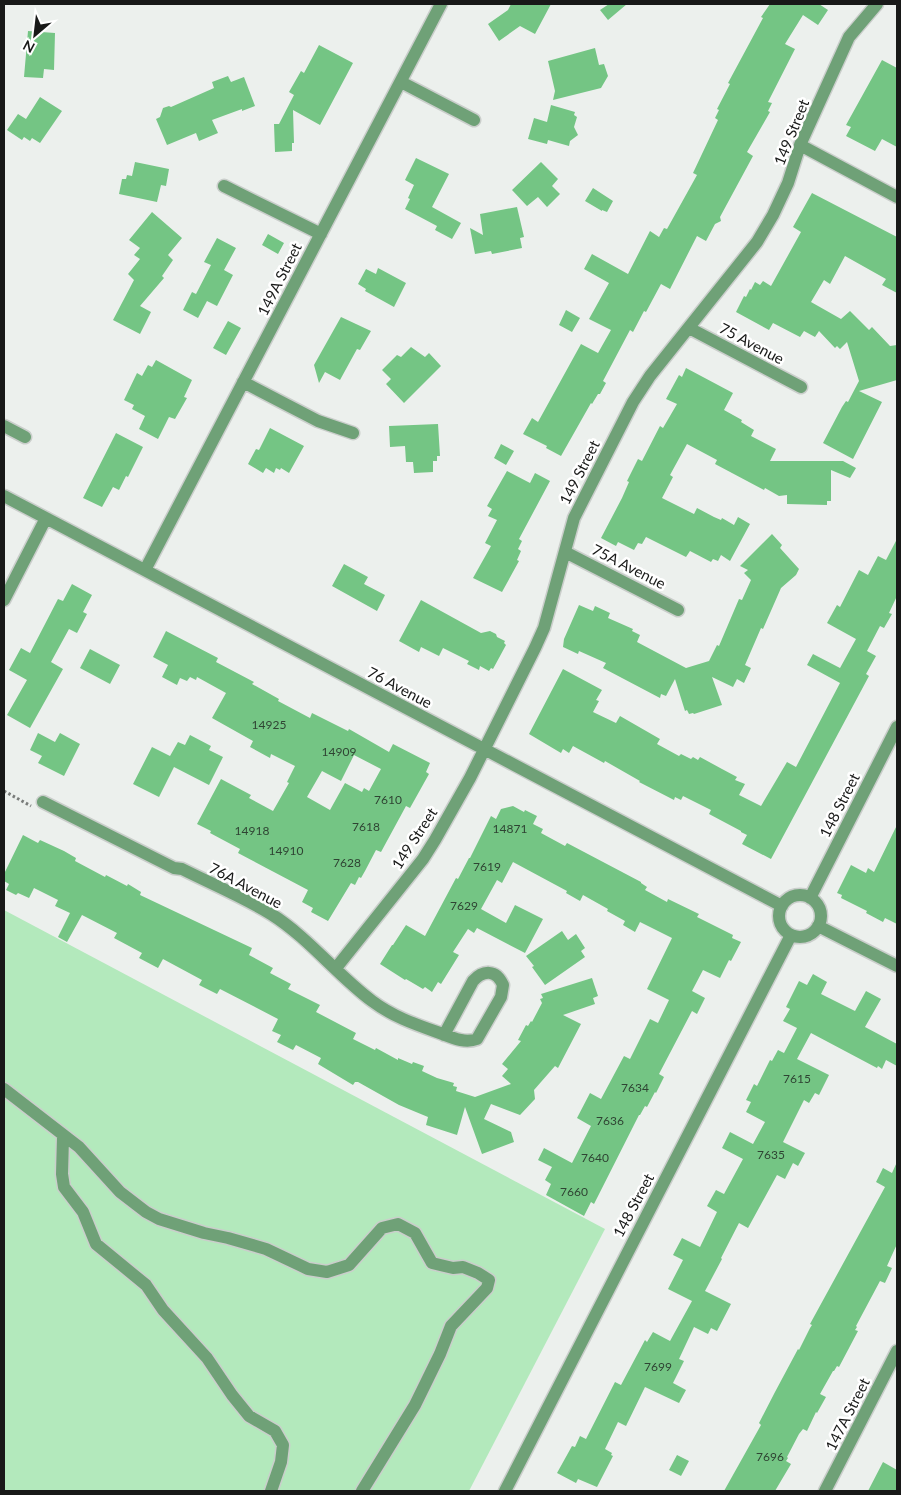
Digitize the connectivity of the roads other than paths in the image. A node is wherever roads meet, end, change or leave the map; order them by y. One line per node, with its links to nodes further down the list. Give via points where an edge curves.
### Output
1 (442, 4): 3 (street, 149A Street)
2 (877, 4): 5 (street, 149 Street, via 849,37)
3 (401, 82): 4 (street); 8 (street, 149A Street)
4 (474, 120)
5 (800, 144): 7 (street); 9 (street, 149 Street, via 788,183 757,242)
6 (224, 186): 8 (street)
7 (897, 197)
8 (321, 234): 10 (street, 149A Street)
9 (688, 328): 11 (street, 75 Avenue); 17 (street, 149 Street, via 633,402 574,518)
10 (243, 382): 13 (street, via 318,421); 18 (street, 149A Street)
11 (801, 387)
12 (4, 426): 14 (street)
13 (353, 433)
14 (25, 437)
15 (4, 496): 16 (street, 76 Avenue)
16 (46, 518): 18 (street, 76 Avenue); 19 (street)
17 (565, 552): 20 (street, 75A Avenue); 22 (street, 149 Street, via 544,628)
18 (146, 570): 22 (street, 76 Avenue)
19 (4, 600)
20 (678, 610)
21 (897, 727): 24 (street, 148 Street)
22 (484, 749): 25 (street, 76 Avenue); 29 (street, 149 Street, via 430,850)
23 (44, 802): 29 (street, 76A Avenue, via 271,914)
24 (810, 898): 25 (street, via 797,895); 26 (street, via 820,910)
25 (782, 906): 27 (street, via 780,922)
26 (818, 926): 27 (street, via 806,936); 28 (street)
27 (791, 935): 36 (street, 148 Street)
28 (897, 966)
29 (336, 968): 30 (street, 76A Avenue, via 360,992 388,1012)
30 (444, 1034): 30 (street, 76A Avenue, via 472,981 484,972 498,976 503,985 501,997 478,1039 465,1041)
31 (4, 1089): 32 (street)
32 (64, 1137): 34 (street, via 64,1187 83,1212 96,1244 146,1285 163,1310 207,1358 249,1416 275,1431 283,1445); 35 (street, via 79,1147 120,1192 159,1220 266,1249 308,1269 327,1272 349,1265 382,1228 398,1224 415,1233 432,1264 462,1267 489,1280 487,1288 451,1326 415,1405)
33 (897, 1351): 37 (street, 147A Street)
34 (271, 1491)
35 (362, 1491)
36 (505, 1491)
37 (825, 1491)

